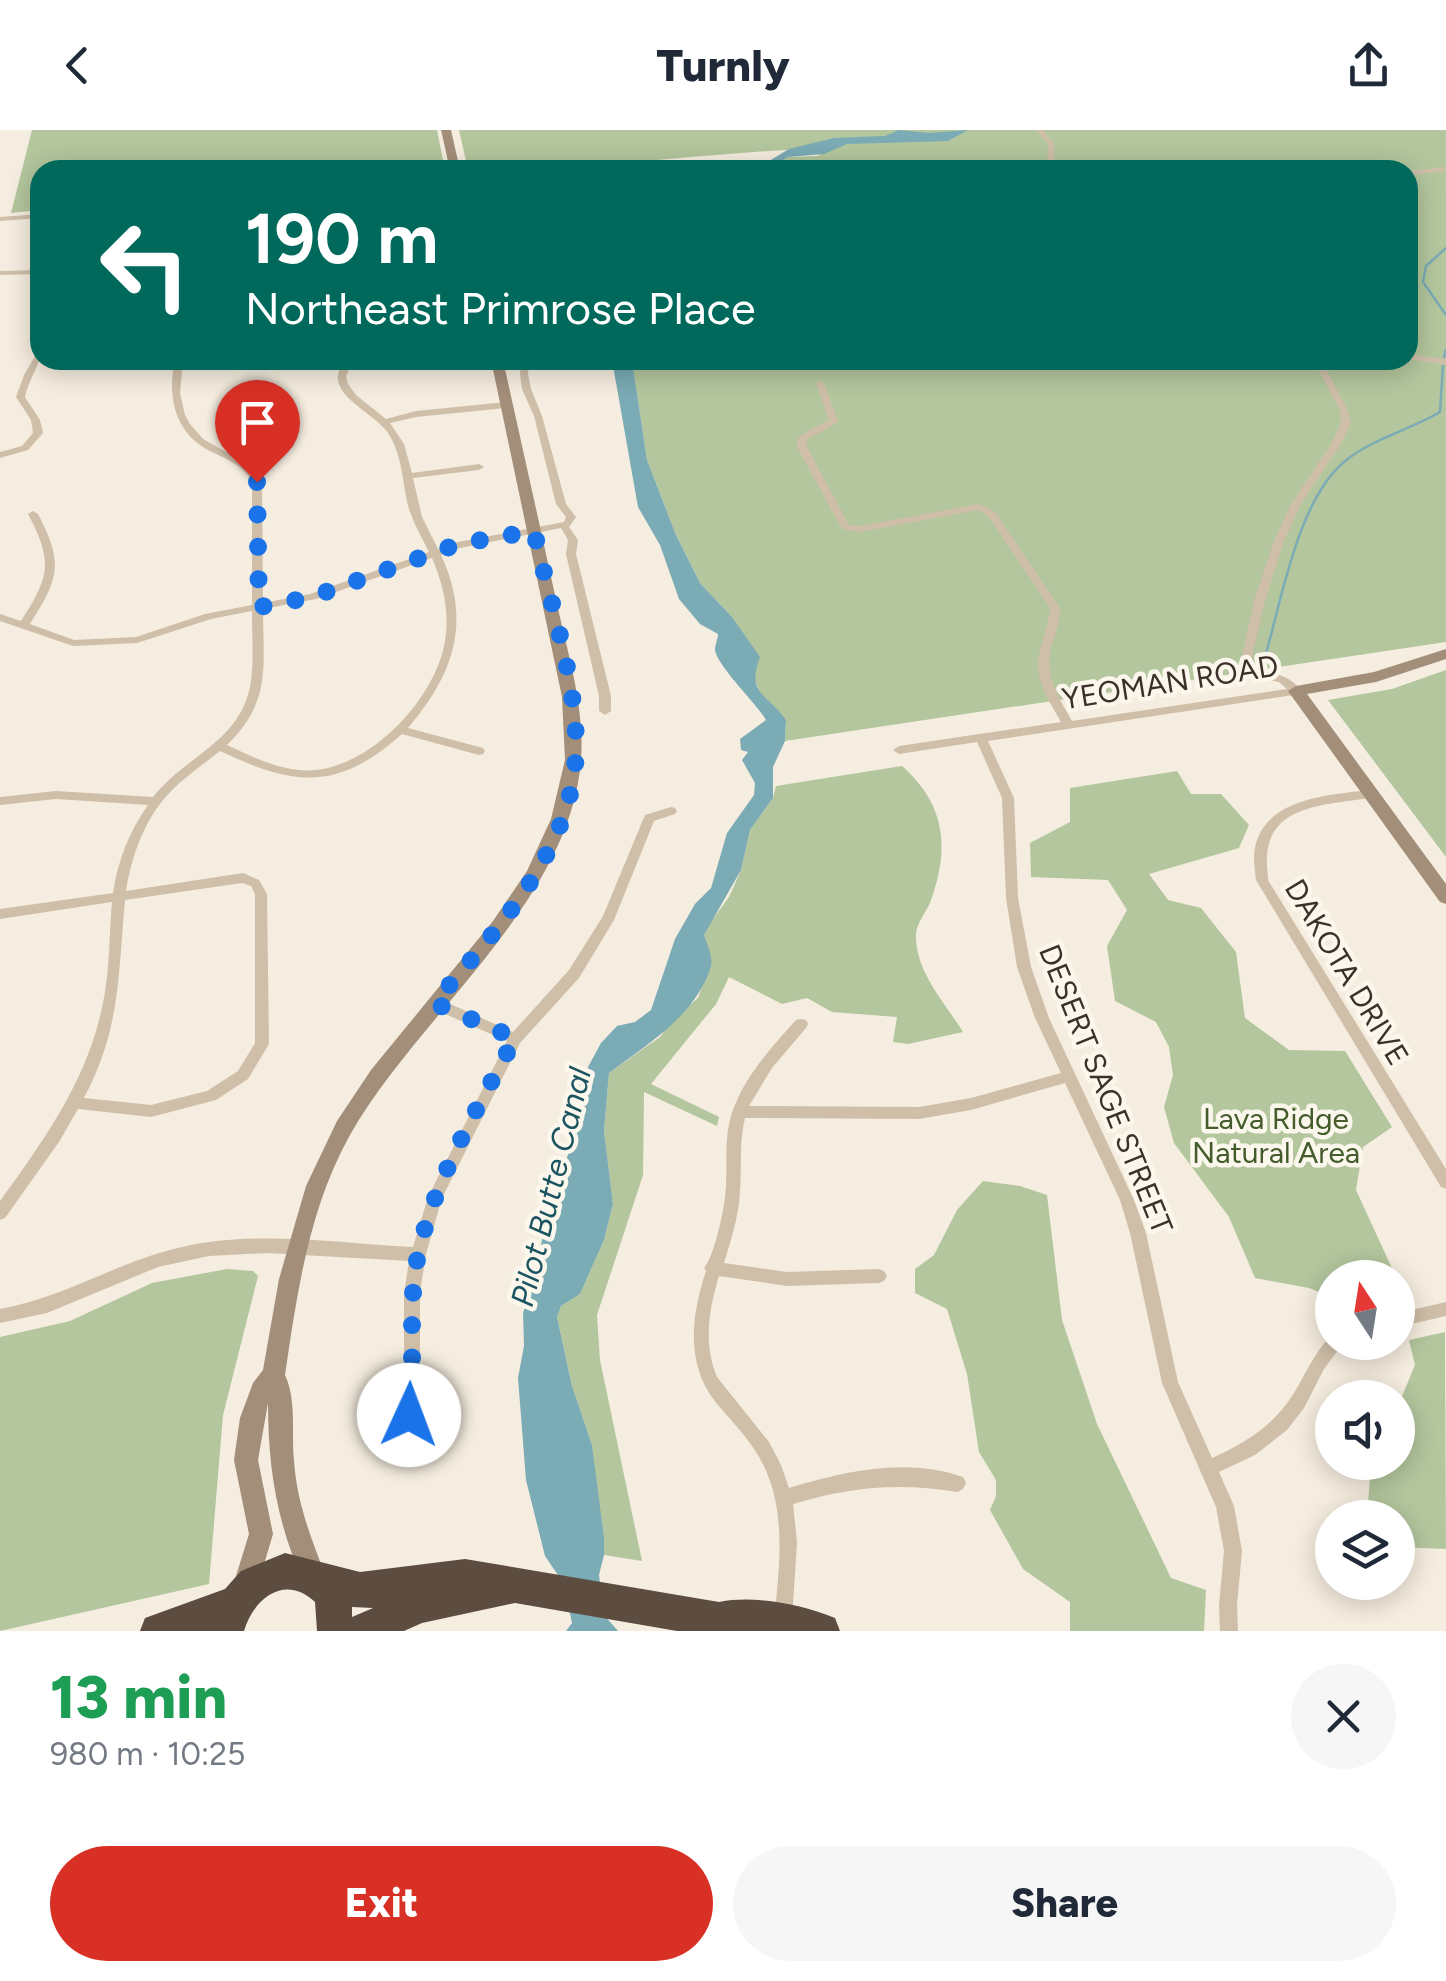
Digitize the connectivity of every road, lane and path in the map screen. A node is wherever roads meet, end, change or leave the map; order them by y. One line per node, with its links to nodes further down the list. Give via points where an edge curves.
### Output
1 (446, 130): 3 (main road)
2 (1039, 130): 4 (street, via 1051,144)
3 (453, 160)
4 (1051, 160)
5 (1446, 169): 6 (street)
6 (1418, 171)
7 (30, 217): 8 (street)
8 (0, 219)
9 (30, 272): 10 (street)
10 (2, 273)
11 (1418, 358): 12 (street)
12 (1446, 362)
13 (30, 363): 19 (street)
14 (178, 370): 31 (street, via 176,399 189,428 200,441 242,462 257,482)
15 (346, 370): 23 (street, via 342,384 348,394)
16 (499, 370): 22 (main road)
17 (523, 370): 28 (street, via 560,504 570,516)
18 (1322, 370): 35 (street, via 1346,423 1281,538 1246,662 1255,674 1283,679)
19 (18, 372)
20 (820, 383): 37 (street, via 834,420 806,434 802,448 845,527 979,507 992,514 1055,608 1042,660)
21 (8, 402): 24 (street, via 34,420 38,433 26,448)
22 (506, 405): 23 (street); 29 (main road)
23 (385, 422): 26 (street, via 404,451)
24 (0, 456)
25 (479, 467): 26 (street)
26 (410, 476): 30 (street, via 414,508)
27 (34, 514): 33 (street, via 53,562)
28 (564, 526): 29 (street); 36 (street, via 573,540 570,554)
29 (534, 531): 30 (street); 50 (main road, via 575,721 571,788 543,862)
30 (437, 553): 31 (street, via 312,597); 38 (street, via 451,608 449,649)
31 (259, 607): 33 (street, via 115,644 74,643); 40 (street, via 254,703)
32 (0, 617): 33 (street)
33 (23, 626)
34 (1446, 654): 35 (main road, YEOMAN ROAD, via 1366,679)
35 (1296, 691): 37 (street, YEOMAN ROAD); 43 (main road)
36 (605, 711)
37 (1069, 726): 39 (street, YEOMAN ROAD)
38 (400, 730): 40 (street, via 368,758 318,774 267,768); 42 (street)
39 (981, 738): 41 (street, YEOMAN ROAD); 53 (street, DESERT SAGE STREET, via 1008,798 1012,898 1024,968)
40 (222, 747): 44 (street)
41 (899, 750)
42 (480, 751)
43 (1371, 794): 48 (main road); 56 (street, DAKOTA DRIVE, via 1311,803 1280,816 1262,836 1262,880)
44 (157, 800): 45 (street, via 56,794); 47 (street, via 127,856)
45 (0, 801)
46 (671, 810): 52 (street, via 648,818 609,916 574,974)
47 (120, 896): 49 (street); 54 (street, via 105,1028); 54 (street, via 243,878 256,883 262,1044 243,1075 211,1096 151,1111)
48 (1446, 898)
49 (0, 914)
50 (434, 1003): 52 (street); 58 (main road, via 341,1132)
51 (800, 1024): 55 (street, via 754,1080)
52 (515, 1038): 59 (street, via 435,1196)
53 (1069, 1076): 55 (street, via 918,1113); 68 (street, DESERT SAGE STREET, via 1127,1200 1170,1383)
54 (78, 1103): 57 (street)
55 (740, 1112): 60 (street, via 732,1142 732,1204)
56 (1446, 1182)
57 (0, 1213)
58 (296, 1249): 59 (street); 63 (street, via 183,1253); 66 (main road)
59 (418, 1254): 67 (street)
60 (712, 1268): 61 (street, via 787,1279); 70 (street, via 700,1323 704,1364 726,1404 763,1447)
61 (879, 1276)
62 (1446, 1309): 64 (street)
63 (0, 1316)
64 (1415, 1316)
65 (1321, 1360): 68 (street, via 1298,1402 1261,1443)
66 (274, 1375): 71 (main road, via 294,1538); 73 (main road, via 261,1392 250,1432 248,1482 260,1534)
67 (406, 1437)
68 (1211, 1467): 80 (street, DESERT SAGE STREET, via 1234,1550)
69 (957, 1483): 70 (street, via 920,1475 858,1478)
70 (786, 1497): 74 (street, via 790,1557)
71 (318, 1578): 72 (highway, via 366,1594 444,1577); 73 (highway, via 281,1571 264,1577); 77 (highway, via 333,1594)
72 (512, 1588): 75 (highway); 78 (highway, via 421,1605)
73 (235, 1609): 76 (highway)
74 (782, 1623): 75 (highway, via 744,1615); 79 (highway)
75 (729, 1626)
76 (158, 1631)
77 (335, 1631)
78 (362, 1631)
79 (822, 1631)
80 (1229, 1631)

